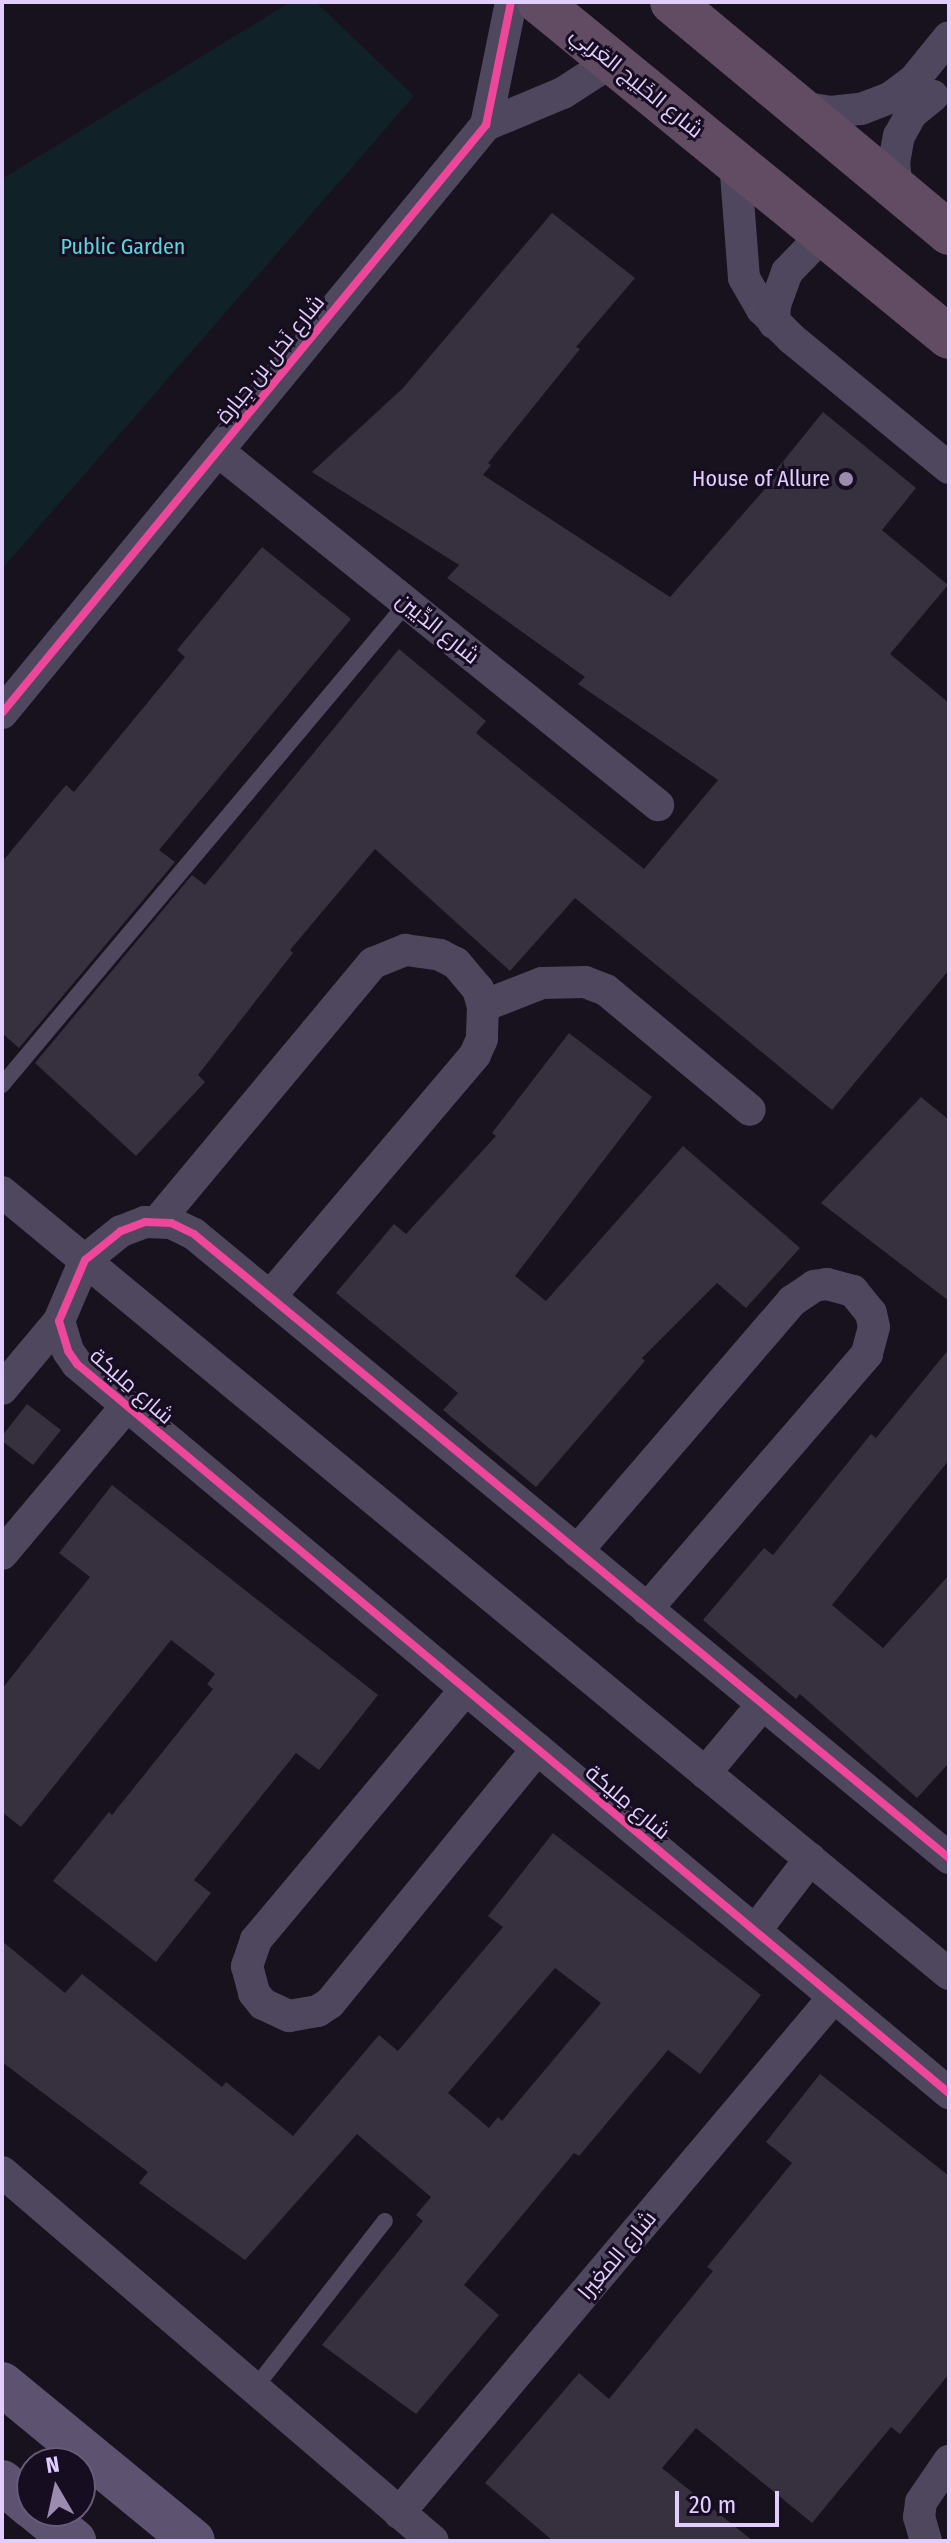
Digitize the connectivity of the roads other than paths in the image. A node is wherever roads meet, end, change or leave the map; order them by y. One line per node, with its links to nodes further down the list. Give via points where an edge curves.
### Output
1 (511, 2): 8 (street, شارع نَخل بن جِبارة)
2 (539, 2): 5 (highway, شارع الخَلِيج العَربِي)
3 (672, 2): 7 (highway)
4 (949, 37): 6 (street)
5 (611, 62): 8 (street, شارع نَخل بن جِبارة, via 563,93); 9 (highway, شارع الخَلِيج العَربِي)
6 (932, 95): 7 (street, via 830,112); 10 (street, via 912,113 899,136)
7 (800, 107): 10 (highway)
8 (486, 125): 15 (street, شارع نَخل بن جِبارة)
9 (735, 161): 12 (highway, شارع الخَلِيج العَربِي); 13 (street, via 744,278)
10 (897, 190): 11 (highway)
11 (949, 233)
12 (827, 237): 13 (street, via 787,272); 14 (highway, شارع الخَلِيج العَربِي)
13 (774, 323): 16 (street)
14 (949, 337)
15 (218, 451): 17 (street, شارع الدِّيين); 18 (street, شارع نَخل بن جِبارة)
16 (949, 468)
17 (407, 603): 19 (street, شارع الدِّيين); 21 (lane)
18 (2, 713)
19 (658, 805)
20 (483, 1006): 22 (street, via 542,983 585,982 606,990); 24 (street, via 468,975 440,955 406,950 373,963); 26 (street, via 482,1039 475,1055)
21 (2, 1085)
22 (750, 1110)
23 (2, 1192): 25 (street)
24 (158, 1221): 25 (street, via 121,1231); 26 (street, via 194,1234)
25 (85, 1260): 27 (street); 36 (street)
26 (270, 1297): 30 (street)
27 (59, 1321): 28 (street); 29 (street, شارع مِليكة, via 77,1364)
28 (2, 1389)
29 (126, 1407): 31 (street, شارع مِليكة); 33 (street, شارع مِليكة)
30 (577, 1551): 32 (street); 32 (street, via 792,1301 814,1286 853,1291 871,1313 874,1327 867,1354)
31 (2, 1554)
32 (647, 1609): 34 (street)
33 (465, 1690): 35 (street, شارع مِليكة); 35 (street, via 256,1940 247,1966 254,1993 263,2004 289,2016 330,2003)
34 (762, 1705): 36 (street); 37 (street)
35 (537, 1749): 39 (street, شارع مِليكة)
36 (705, 1773): 38 (street)
37 (948, 1855)
38 (810, 1859): 39 (street); 40 (street)
39 (755, 1931): 41 (street, شارع مِليكة)
40 (949, 1974)
41 (834, 1997): 42 (street, شارع مِليكة); 48 (street, شارع المغيرا)
42 (949, 2093)
43 (2, 2172): 46 (street)
44 (385, 2221): 46 (lane)
45 (2, 2384): 51 (main road)
46 (254, 2389): 48 (street)
47 (949, 2461): 53 (street, via 921,2502)
48 (399, 2513): 52 (street)
49 (57, 2527): 50 (main road)
50 (74, 2541)
51 (193, 2541)
52 (433, 2541)
53 (926, 2541)

